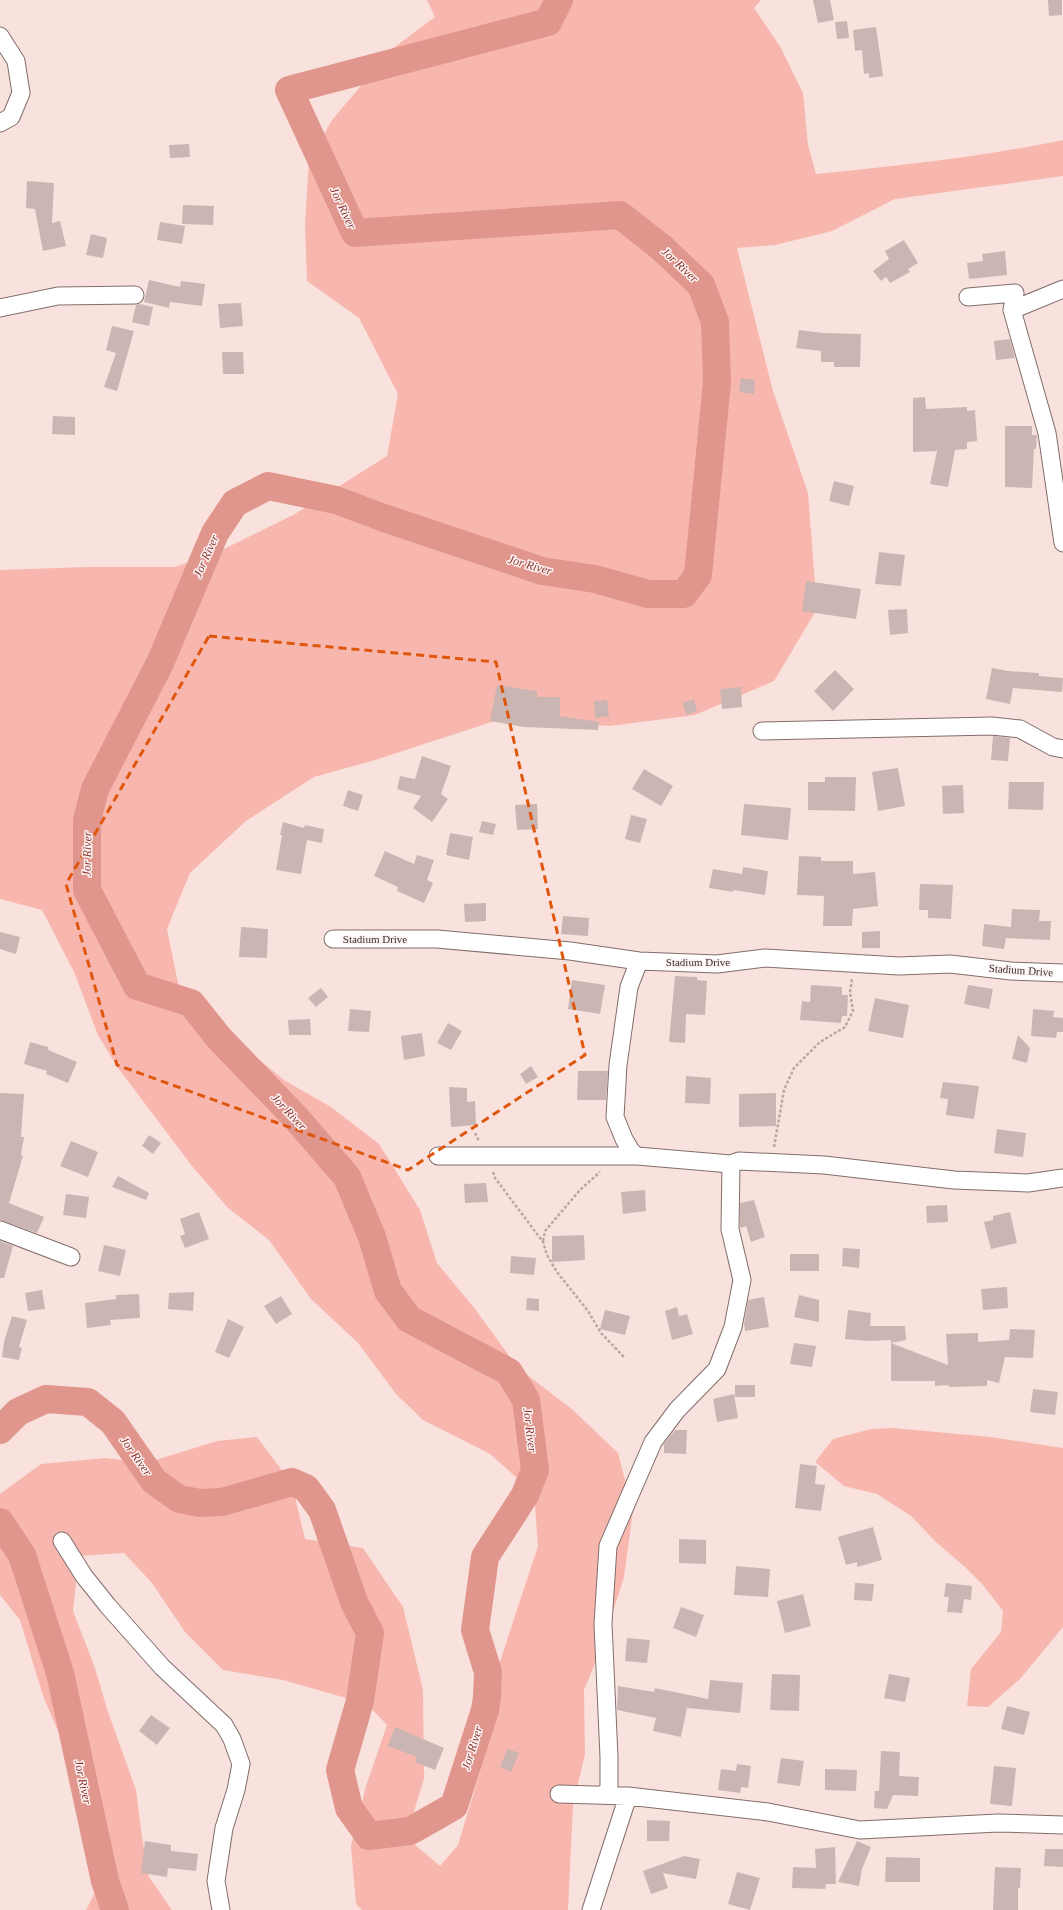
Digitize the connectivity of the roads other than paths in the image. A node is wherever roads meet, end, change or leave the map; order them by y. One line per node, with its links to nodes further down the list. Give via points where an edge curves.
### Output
1 (0, 36): 2 (street, via 16,61 21,93 11,117)
2 (0, 122)
3 (1063, 289): 7 (street)
4 (135, 295): 6 (street, via 58,296)
5 (968, 297): 7 (street, via 1015,293)
6 (0, 308)
7 (1012, 310): 8 (street, via 1047,433)
8 (1063, 543)
9 (762, 731): 10 (street, via 992,726 1020,729 1053,747)
10 (1063, 749)
11 (333, 939): 12 (street, Stadium Drive, via 437,939 570,951)
12 (639, 961): 13 (street, Stadium Drive, via 717,964 765,958 899,966 950,964 1011,971); 15 (street, via 629,987 618,1065 615,1117 624,1139)
13 (1063, 973)
14 (438, 1156): 15 (street)
15 (637, 1156): 16 (street)
16 (731, 1164): 17 (street, via 739,1161 824,1165 954,1180 1028,1183); 22 (street, via 730,1229 742,1280 733,1327 717,1369 677,1410 653,1442 608,1546 603,1624 610,1757 609,1788)
17 (1063, 1178)
18 (0, 1230): 19 (street)
19 (71, 1257)
20 (62, 1541): 25 (street, via 84,1576 120,1620 162,1666 224,1724 232,1739 241,1764 224,1828 216,1881)
21 (559, 1794): 22 (street)
22 (604, 1796): 23 (street)
23 (628, 1796): 24 (street, via 768,1812 860,1830 998,1823); 26 (street)
24 (1063, 1825)
25 (221, 1910)
26 (591, 1910)

